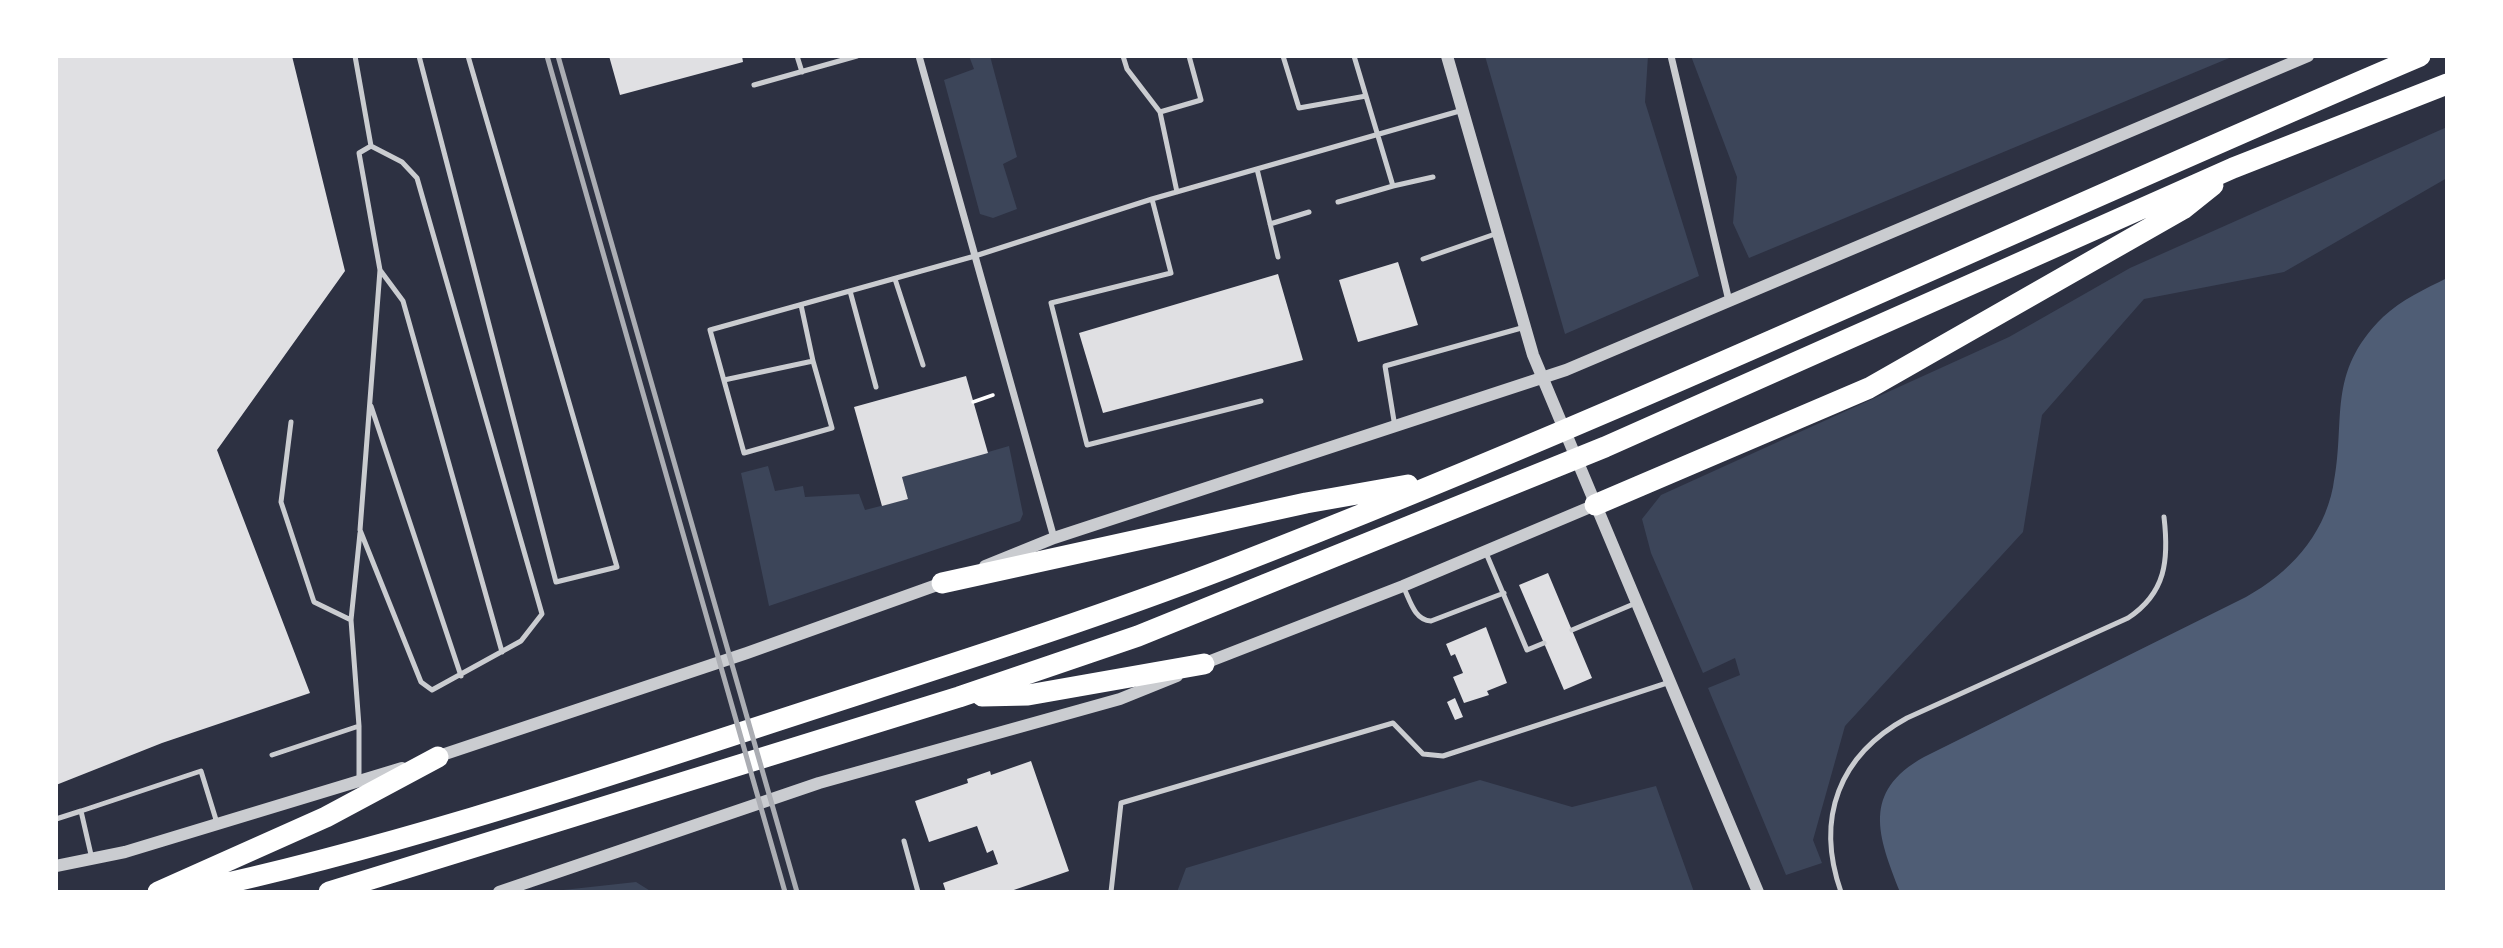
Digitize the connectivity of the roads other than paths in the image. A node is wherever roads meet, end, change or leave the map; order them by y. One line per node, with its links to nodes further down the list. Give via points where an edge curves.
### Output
1 (355, 56): 22 (lane)
2 (419, 56): 3 (lane, via 556,582 617,567)
3 (468, 56)
4 (797, 56): 15 (lane)
5 (855, 56): 15 (lane)
6 (919, 56): 33 (street)
7 (1123, 56): 20 (lane, via 1127,69)
8 (1189, 56): 20 (lane, via 1202,100)
9 (1283, 56): 18 (lane, via 1299,108)
10 (1354, 56): 18 (lane)
11 (1447, 56): 19 (street)
12 (1671, 56): 39 (street)
13 (2308, 56): 39 (street)
14 (2420, 56): 51 (highway)
15 (802, 72): 17 (lane)
16 (2447, 83): 23 (highway)
17 (754, 85)
18 (1366, 96): 21 (lane)
19 (1463, 110): 21 (lane); 32 (street)
20 (1160, 112): 27 (lane)
21 (1379, 134): 24 (lane); 26 (lane)
22 (371, 146): 36 (lane, via 359,153); 64 (lane, via 402,162 417,178 542,614 521,641)
23 (2233, 168): 52 (highway, via 2183,209 1869,388); 68 (highway, via 1593,452 1234,599)
24 (1257, 169): 27 (lane); 31 (lane)
25 (1433, 177): 26 (lane)
26 (1393, 186): 29 (lane)
27 (1177, 192): 28 (lane)
28 (1152, 199): 33 (lane); 47 (lane, via 1171,274 1051,303 1087,444)
29 (1338, 202)
30 (1309, 212): 31 (lane)
31 (1270, 224): 34 (lane)
32 (1498, 233): 35 (lane); 41 (street)
33 (975, 256): 37 (lane); 55 (street)
34 (1278, 257)
35 (1423, 259)
36 (380, 270): 48 (lane); 64 (lane, via 403,300)
37 (895, 279): 38 (lane); 43 (lane)
38 (850, 291): 40 (lane); 46 (lane)
39 (1729, 301): 45 (street)
40 (802, 305): 42 (lane); 44 (lane, via 710,330)
41 (1525, 327): 45 (street); 50 (lane, via 1385,366)
42 (813, 361): 44 (lane); 44 (lane, via 832,428 744,453)
43 (923, 365)
44 (724, 380)
45 (1545, 384): 50 (street); 52 (street)
46 (876, 387)
47 (1261, 401)
48 (370, 402): 54 (lane); 66 (lane)
49 (290, 422): 61 (lane, via 281,502 314,602)
50 (1395, 427): 55 (street)
51 (1448, 478): 57 (highway, via 1306,503); 80 (highway, via 1018,645 351,852)
52 (1595, 505): 56 (street); 60 (street)
53 (2164, 517): 86 (lane, via 2168,545 2163,573 2145,607 1907,718 1880,732 1864,750 1838,789 1833,810 1833,865)
54 (360, 530): 61 (lane); 66 (lane, via 421,682 432,690)
55 (1054, 538): 57 (street)
56 (1486, 551): 58 (street); 59 (lane)
57 (942, 583): 71 (street)
58 (1403, 586): 59 (lane, via 1424,621); 65 (street)
59 (1504, 593): 63 (lane, via 1527,650)
60 (1636, 603): 62 (lane); 67 (street)
61 (351, 620): 69 (lane)
62 (1572, 630)
63 (1544, 643)
64 (502, 652): 66 (lane)
65 (1204, 664): 68 (highway, via 1028,695); 82 (street, via 1120,699 819,783)
66 (461, 676)
67 (1670, 682): 84 (lane, via 1443,756 1423,754 1393,723 1121,803); 85 (street)
68 (959, 697): 81 (highway)
69 (359, 726): 70 (lane); 72 (lane)
70 (272, 755)
71 (438, 757): 72 (street); 79 (highway, via 326,817)
72 (359, 781): 75 (street)
73 (81, 811): 74 (lane); 75 (lane, via 201,771); 77 (lane)
74 (56, 819)
75 (217, 823): 77 (street)
76 (904, 841): 83 (lane)
77 (92, 860): 78 (street)
78 (56, 866)
79 (158, 892)
80 (187, 892)
81 (329, 892)
82 (499, 892)
83 (918, 892)
84 (1111, 892)
85 (1758, 892)
86 (1841, 892)

